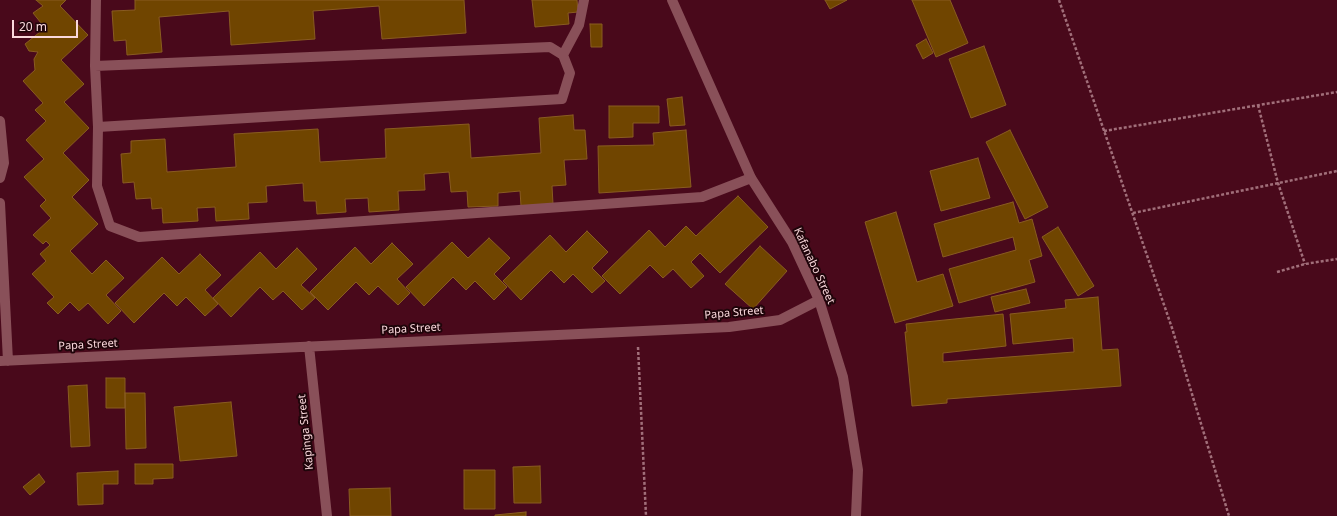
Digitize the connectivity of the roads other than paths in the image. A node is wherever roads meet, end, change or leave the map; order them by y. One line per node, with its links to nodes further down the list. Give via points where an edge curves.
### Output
1 (96, 0): 5 (street)
2 (584, 0): 4 (street, via 579,25)
3 (672, 0): 10 (street, Kafanabo Street)
4 (563, 55): 5 (street, via 550,47); 7 (street, via 570,73 562,99)
5 (95, 66): 7 (street)
6 (0, 121): 8 (street)
7 (98, 127): 10 (street, via 97,186 110,226 139,237 702,197)
8 (2, 164): 9 (street)
9 (0, 178)
10 (752, 178): 12 (street, Kafanabo Street, via 792,242)
11 (0, 203): 14 (street)
12 (819, 300): 13 (street, Papa Street, via 780,320 729,327); 16 (street, Kafanabo Street, via 844,377 858,470)
13 (309, 346): 14 (street, Papa Street); 15 (street, Kapinga Street)
14 (4, 361)
15 (327, 516)
16 (856, 516)

